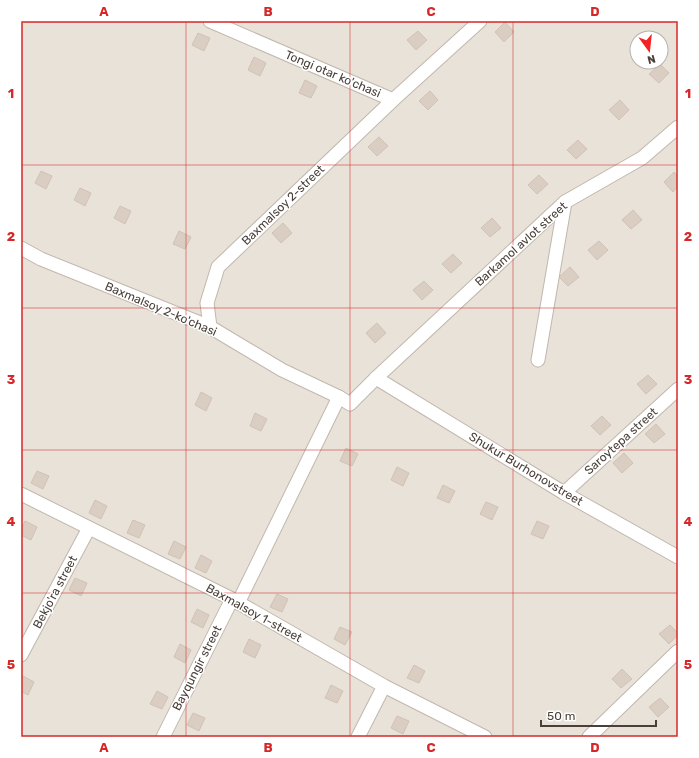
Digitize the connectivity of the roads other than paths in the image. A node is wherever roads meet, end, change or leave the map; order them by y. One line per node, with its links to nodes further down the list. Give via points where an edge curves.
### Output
1 (210, 21): 3 (street, Tongi otar ko'chasi)
2 (480, 21): 3 (street, Tongi otar ko'chasi)
3 (393, 100): 7 (street, Baxmalsoy 2-street, via 218,267 208,303)
4 (678, 127): 5 (street, Barkamol avlot street, via 642,158)
5 (565, 202): 8 (street); 9 (street, Barkamol avlot street)
6 (21, 248): 7 (street, Baxmalsoy 2-ko'chasi, via 41,259)
7 (210, 327): 11 (street, Baxmalsoy 2-ko'chasi, via 282,370)
8 (538, 360)
9 (376, 378): 11 (street, Baxmalsoy 2-ko'chasi, via 350,404); 12 (street, Shukur Burhonovstreet)
10 (678, 389): 12 (street, Saroytepa street)
11 (339, 397): 16 (street, Baуqungir street)
12 (564, 493): 15 (street, Shukur Burhonovstreet)
13 (21, 494): 14 (street, Baxmalsoy 1-street)
14 (89, 528): 16 (street, Baxmalsoy 1-street); 18 (street, Bekjo'ra street)
15 (678, 557)
16 (235, 601): 19 (street, Baxmalsoy 1-street); 20 (street, Baуqungir street)
17 (678, 651): 23 (street)
18 (21, 655)
19 (384, 686): 21 (street); 22 (street, Baxmalsoy 1-street)
20 (163, 737)
21 (358, 737)
22 (485, 737)
23 (589, 737)

